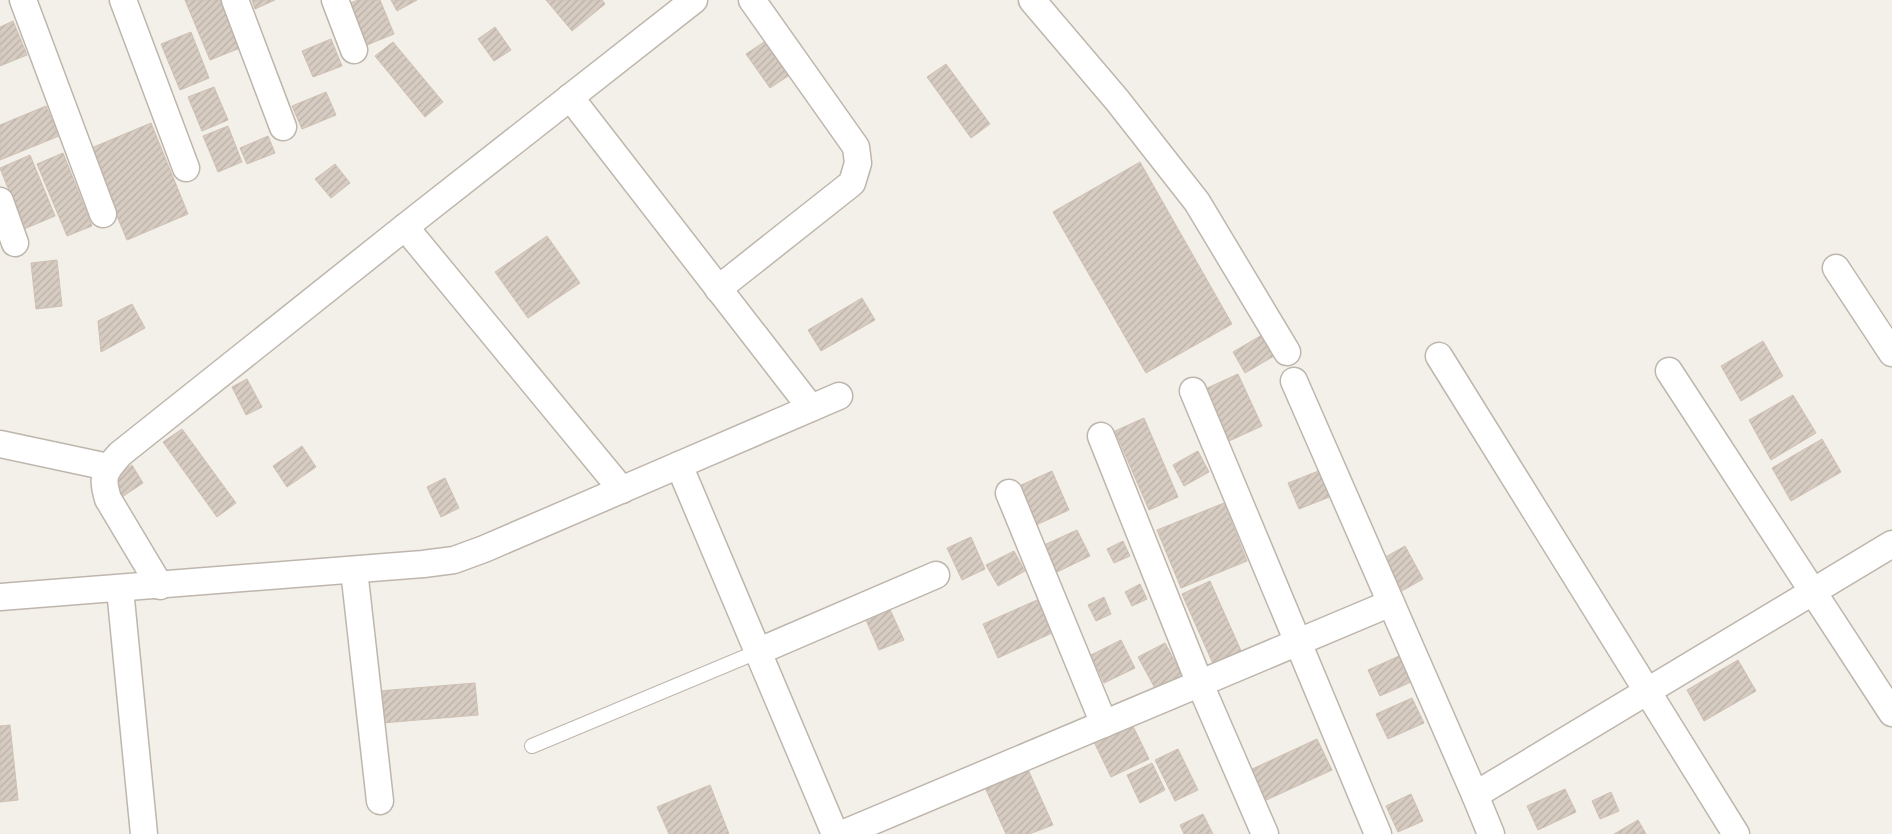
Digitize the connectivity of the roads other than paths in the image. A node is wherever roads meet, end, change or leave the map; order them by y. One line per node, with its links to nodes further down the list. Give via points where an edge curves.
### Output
1 (23, 0): 13 (street)
2 (123, 0): 11 (street)
3 (236, 0): 10 (street)
4 (335, 0): 8 (street)
5 (694, 0): 9 (street)
6 (752, 0): 17 (street, via 856,147 858,163 852,183)
7 (1032, 0): 18 (street, via 1117,100 1197,202)
8 (354, 50)
9 (570, 97): 14 (street); 17 (street)
10 (284, 127)
11 (186, 168)
12 (0, 202): 15 (street)
13 (103, 214)
14 (405, 227): 29 (street, via 120,454); 30 (street)
15 (16, 243)
16 (1836, 268): 19 (street)
17 (718, 289): 25 (street)
18 (1288, 352)
19 (1892, 353)
20 (1439, 356): 43 (street)
21 (1669, 371): 37 (street)
22 (1294, 380): 39 (street)
23 (1193, 390): 40 (street)
24 (839, 396): 25 (street)
25 (810, 408): 28 (street)
26 (1101, 436): 42 (street)
27 (0, 444): 29 (street)
28 (679, 465): 30 (street); 41 (street)
29 (108, 467): 35 (street, via 103,483 108,499)
30 (622, 490): 33 (street, via 454,560)
31 (1009, 493): 45 (street)
32 (1892, 544): 37 (street)
33 (354, 570): 35 (street); 48 (street)
34 (936, 575): 41 (street)
35 (160, 586): 36 (street)
36 (120, 588): 38 (street); 49 (street)
37 (1813, 592): 43 (street); 44 (street)
38 (0, 597)
39 (1391, 603): 40 (street); 47 (street)
40 (1298, 642): 42 (street); 53 (street)
41 (757, 652): 46 (lane); 50 (street)
42 (1200, 684): 45 (street); 52 (street)
43 (1648, 692): 47 (street); 55 (street)
44 (1892, 713)
45 (1104, 724): 51 (street)
46 (532, 746)
47 (1475, 795): 54 (street)
48 (380, 801)
49 (144, 834)
50 (835, 834)
51 (842, 834)
52 (1265, 834)
53 (1378, 834)
54 (1491, 834)
55 (1736, 834)

